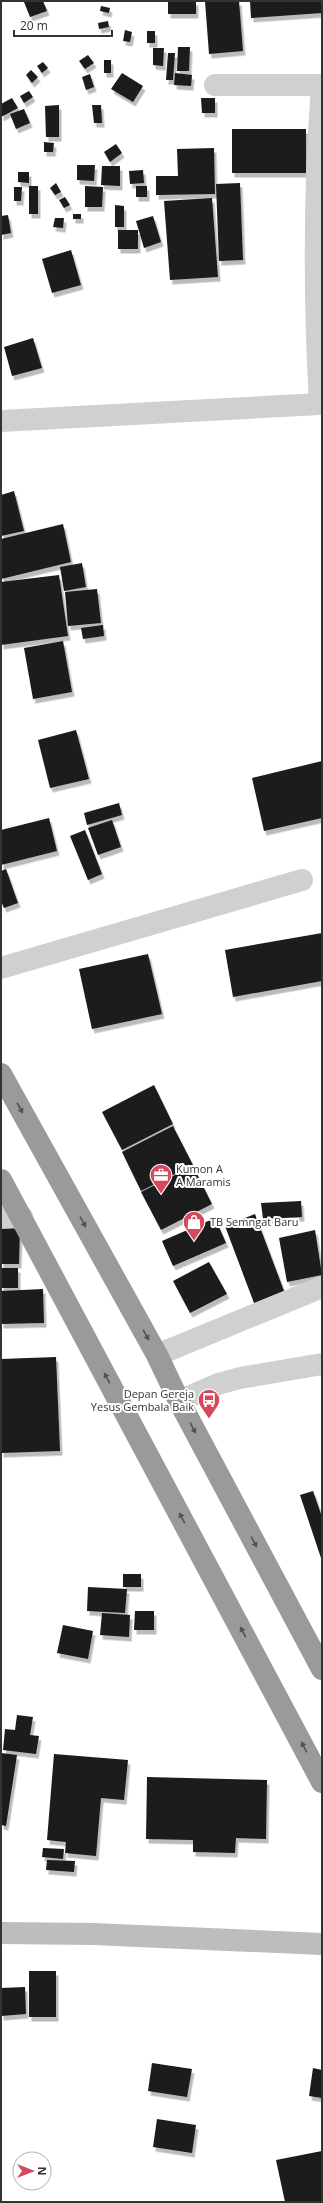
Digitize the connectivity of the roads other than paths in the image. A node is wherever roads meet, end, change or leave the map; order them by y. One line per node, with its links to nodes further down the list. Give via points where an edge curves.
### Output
1 (215, 85): 2 (street)
2 (322, 86): 3 (street, via 315,242 316,339)
3 (321, 404): 4 (street)
4 (1, 421)
5 (302, 880): 6 (street)
6 (1, 968)
7 (1, 1074): 11 (highway, one-way to 11)
8 (1, 1180): 9 (highway)
9 (12, 1218): 15 (highway, one-way to 9)
10 (322, 1287): 11 (street)
11 (157, 1355): 13 (highway)
12 (322, 1364): 13 (street, via 240,1378 218,1384)
13 (179, 1401): 14 (highway, one-way to 14)
14 (322, 1669)
15 (322, 1782)
16 (1, 1934): 17 (street, via 93,1934)
17 (322, 1944)

